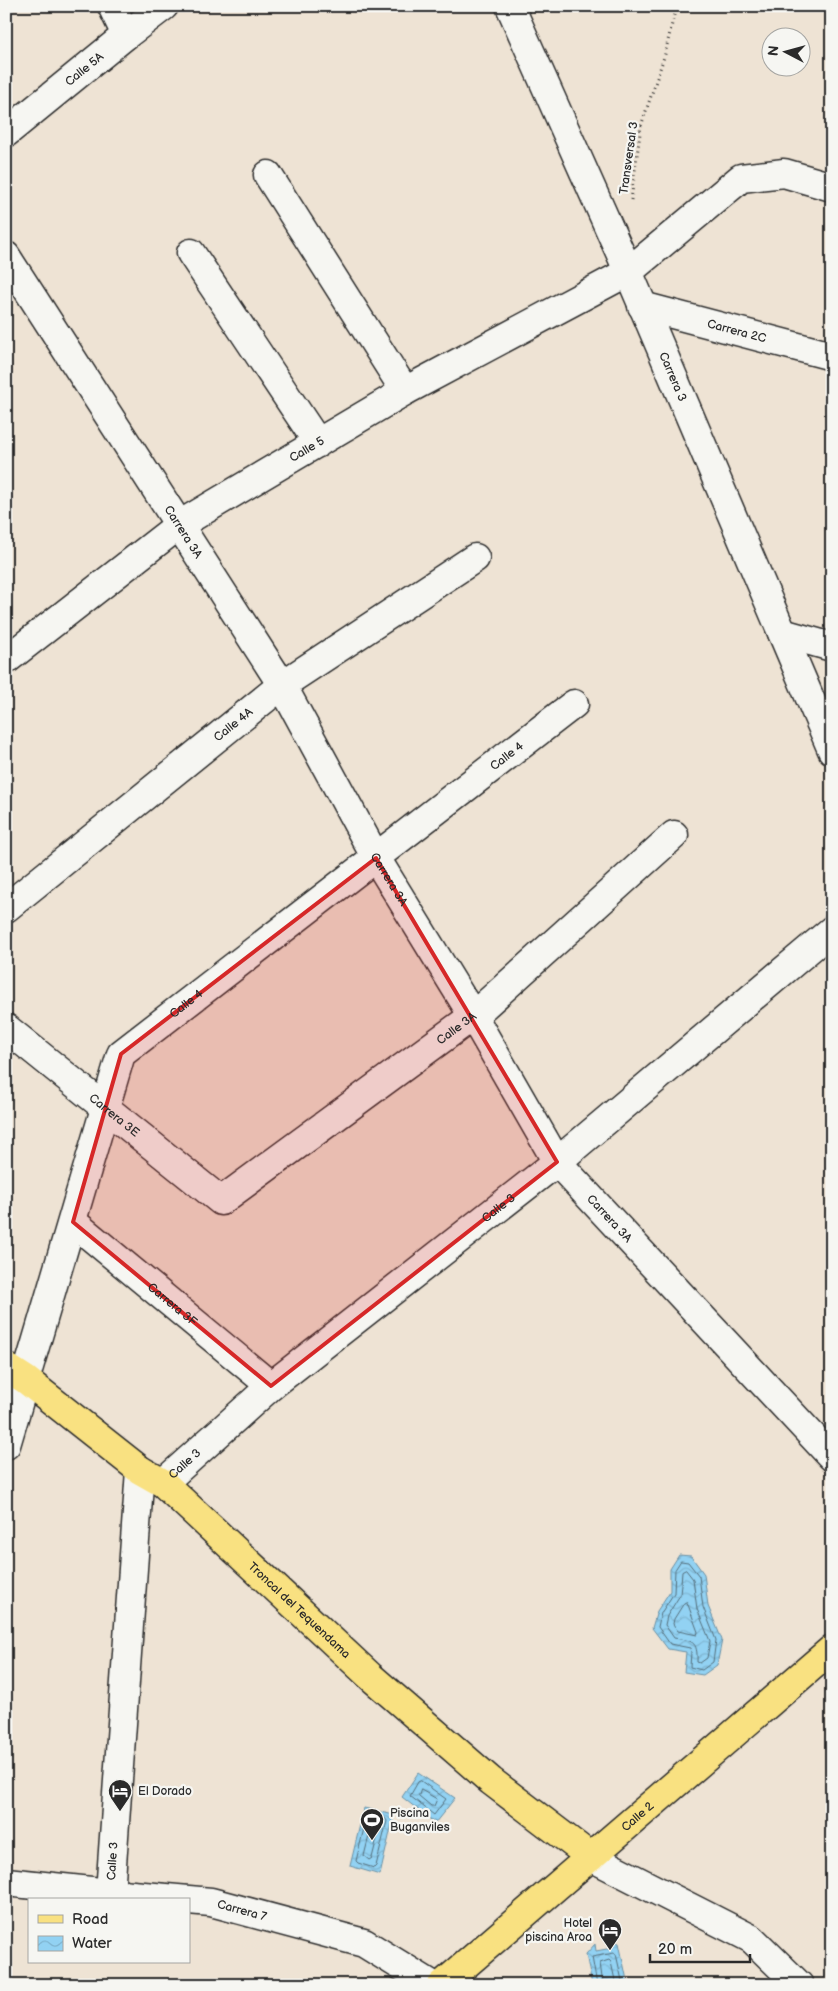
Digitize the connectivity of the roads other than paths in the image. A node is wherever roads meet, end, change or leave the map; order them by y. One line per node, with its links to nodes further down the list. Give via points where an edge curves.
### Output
1 (112, 6): 4 (street)
2 (164, 6): 4 (street, Calle 5A)
3 (510, 6): 10 (street, Carrera 3)
4 (126, 35): 5 (street, Calle 5A)
5 (6, 133)
6 (268, 174): 13 (street)
7 (832, 188): 10 (street, Calle 5, via 784,173 741,178)
8 (191, 253): 14 (street)
9 (6, 256): 15 (street, Carrera 3A)
10 (628, 272): 11 (street, Carrera 3); 13 (street, Calle 5)
11 (642, 306): 12 (street, Carrera 2C); 17 (street, Carrera 3)
12 (832, 356)
13 (405, 391): 14 (street, Calle 5)
14 (318, 443): 15 (street, Calle 5)
15 (179, 525): 19 (street, Calle 5); 20 (street, Carrera 3A)
16 (475, 558): 20 (street, Calle 4A)
17 (782, 633): 18 (street); 22 (street, Carrera 3)
18 (832, 647)
19 (6, 660)
20 (282, 685): 24 (street, Carrera 3A); 25 (street, Calle 4A)
21 (574, 704): 24 (street, Calle 4)
22 (832, 750)
23 (674, 835): 27 (street, Calle 3A)
24 (376, 858): 27 (street, Carrera 3A); 29 (street, Calle 4, via 121,1054)
25 (6, 908)
26 (832, 930): 30 (street, Calle 3)
27 (472, 1016): 30 (street, Carrera 3A); 31 (street, Calle 3A)
28 (6, 1028): 29 (street, Carrera 3E)
29 (105, 1108): 31 (street, Carrera 3E); 32 (street, Calle 4)
30 (557, 1162): 34 (street, Calle 3); 36 (street, Carrera 3A)
31 (222, 1201)
32 (73, 1222): 33 (street, Calle 4); 34 (street, Carrera 3F)
33 (16, 1373): 35 (street, Calle 4); 37 (main road, Troncal del Tequendama)
34 (271, 1386): 37 (street, Calle 3)
35 (6, 1445)
36 (832, 1457)
37 (151, 1476): 39 (main road, Troncal del Tequendama, via 490,1781); 41 (street, Calle 3)
38 (832, 1649): 39 (main road, Calle 2)
39 (592, 1857): 45 (main road, Calle 2); 46 (street, via 752,1939)
40 (6, 1882): 41 (street, Carrera 7)
41 (110, 1893): 42 (street, Carrera 7)
42 (166, 1898)
43 (190, 1900): 44 (street, Carrera 7, via 211,1902 364,1943)
44 (432, 1985)
45 (442, 1985)
46 (799, 1985)

